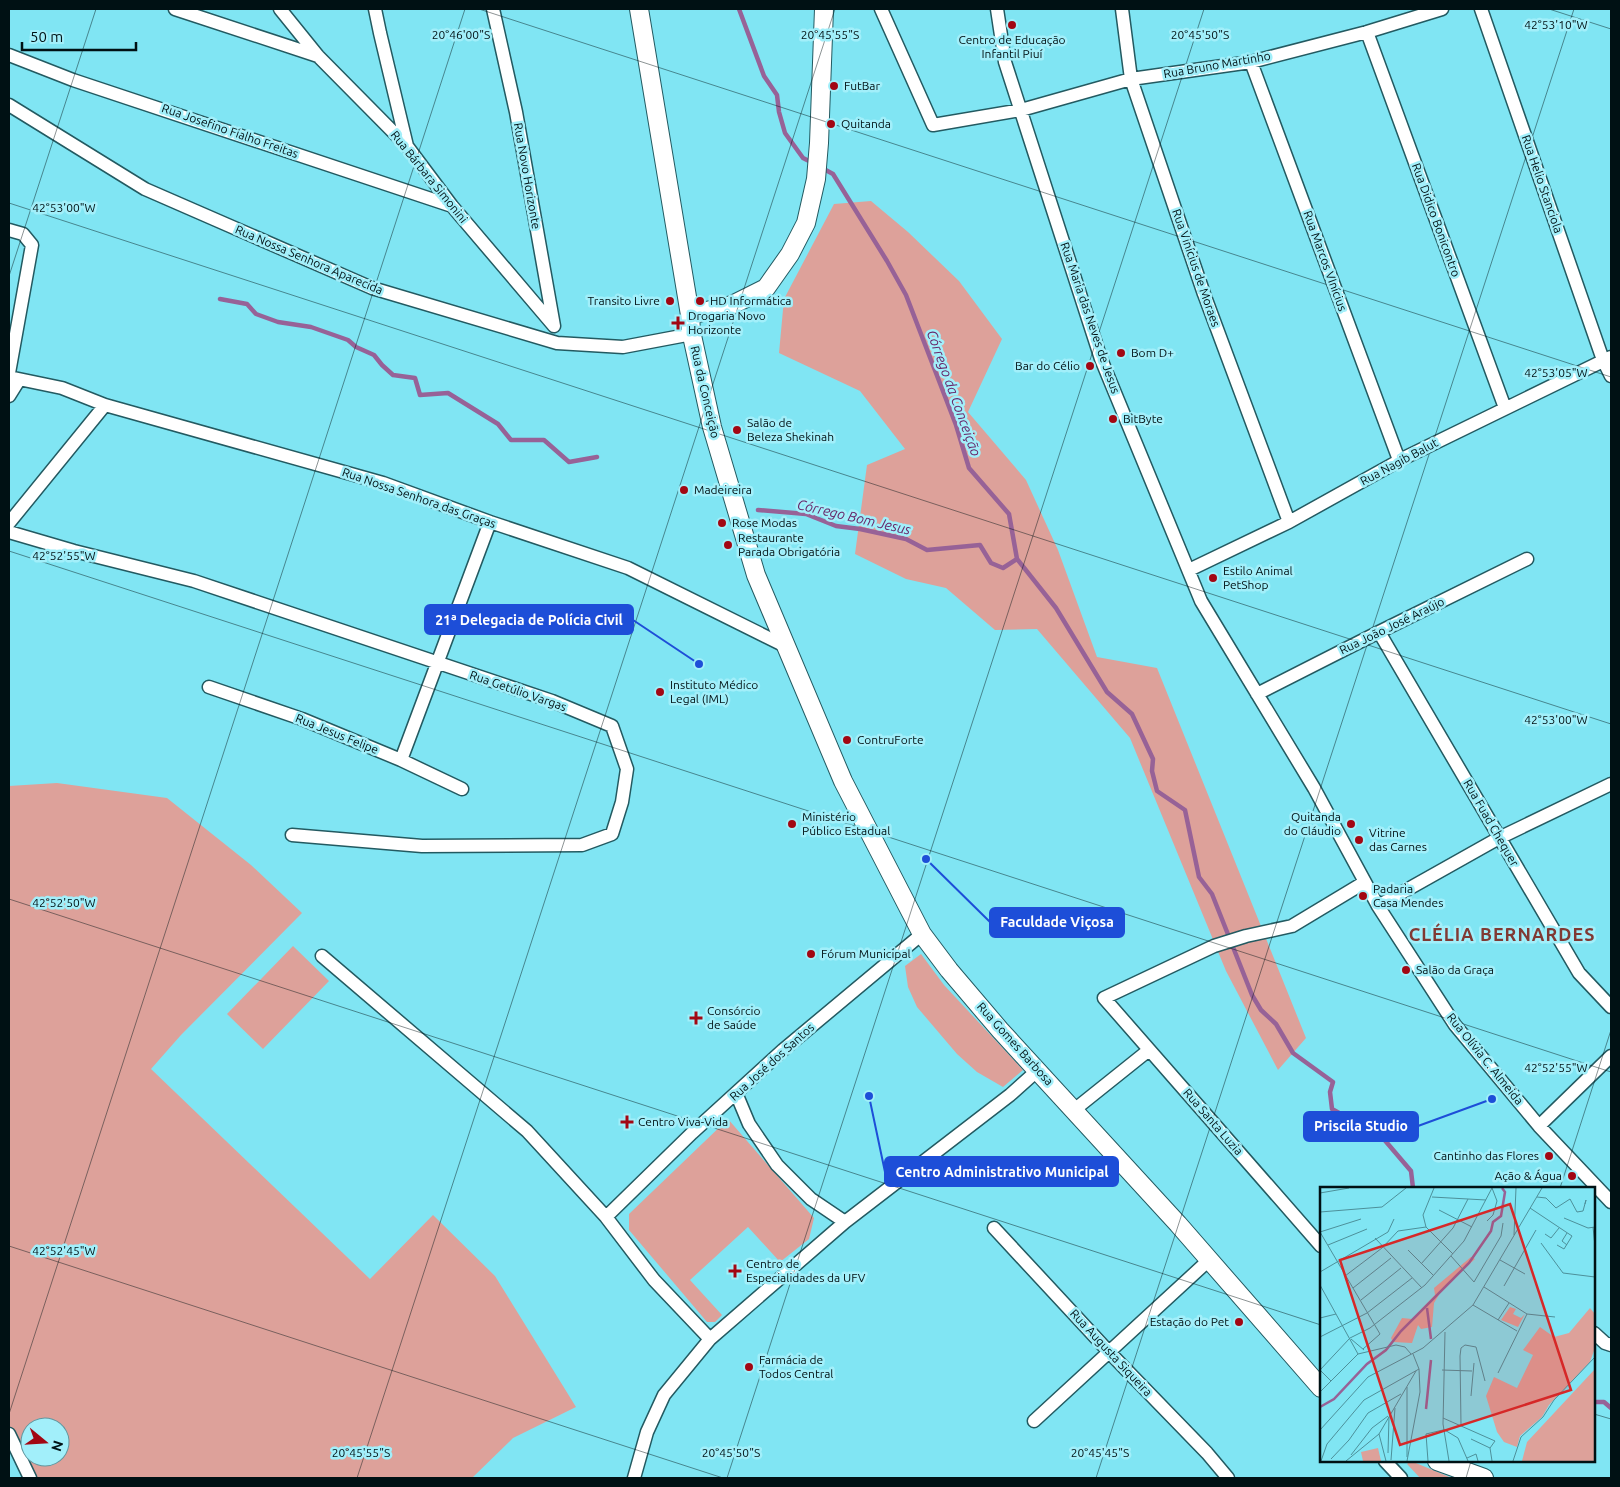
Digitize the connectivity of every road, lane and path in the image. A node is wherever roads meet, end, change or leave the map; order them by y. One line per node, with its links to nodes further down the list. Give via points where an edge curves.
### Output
1 (175, 9): 14 (street)
2 (280, 9): 14 (street, Rua Bárbara Simonini)
3 (376, 9): 19 (street)
4 (493, 9): 23 (street, Rua Novo Horizonte, via 516,112)
5 (639, 9): 22 (street, Rua da Conceição)
6 (824, 9): 22 (street, via 816,179 806,222 790,254 766,288 732,305)
7 (881, 9): 18 (street, Rua Bruno Martinho, via 933,125)
8 (997, 9): 18 (street, Rua Maria das Neves de Jesus, via 1005,62)
9 (1122, 9): 16 (street, Rua Vinícius de Moraes)
10 (1442, 9): 12 (street, Rua Bruno Martinho)
11 (1481, 9): 26 (street, Rua Helio Stanciola)
12 (1367, 32): 15 (street, Rua Bruno Martinho); 31 (street, Rua Didico Bonicontro)
13 (9, 55): 20 (street, Rua Josefino Fialho Freitas, via 73,80)
14 (318, 56): 19 (street, Rua Bárbara Simonini)
15 (1251, 62): 16 (street, Rua Bruno Martinho); 32 (street, Rua Marcos VInícius)
16 (1131, 79): 18 (street, Rua Bruno Martinho); 34 (street, Rua Vinícius de Moraes, via 1204,294)
17 (9, 105): 25 (street, Rua Nossa Senhora Aparecida, via 145,189 362,284)
18 (1021, 110): 38 (street, Rua Maria das Neves de Jesus, via 1101,359)
19 (407, 146): 20 (street, Rua Bárbara Simonini)
20 (452, 206): 23 (street, Rua Bárbara Simonini)
21 (9, 230): 28 (street, via 23,234 32,245)
22 (690, 315): 24 (street, Rua da Conceição)
23 (554, 326): 25 (street, Rua Novo Horizonte)
24 (692, 334): 25 (street, Rua Nossa Senhora Aparecida, via 623,347); 40 (street, Rua da Conceição, via 712,427 756,574)
25 (557, 343)
26 (1607, 359): 27 (street, Rua Helio Stanciola); 31 (street, Rua Nagib Balut)
27 (1611, 376)
28 (12, 377): 29 (street); 30 (street, Rua Nossa Senhora das Graças, via 62,388)
29 (9, 396)
30 (105, 405): 33 (street, Rua Nossa Senhora das Graças, via 383,483); 35 (street)
31 (1506, 408): 32 (street, Rua Nagib Balut)
32 (1399, 460): 34 (street, Rua Nagib Balut)
33 (490, 522): 40 (street, Rua Nossa Senhora das Graças, via 628,568); 41 (street)
34 (1289, 522): 38 (street, Rua Nagib Balut)
35 (9, 523)
36 (9, 532): 41 (street, Rua Getúlio Vargas, via 194,581)
37 (1527, 559): 39 (street, Rua João José Araújo)
38 (1188, 570): 43 (street, Rua Maria das Neves de Jesus, via 1201,601)
39 (1379, 632): 43 (street, Rua João José Araújo); 48 (street, Rua Fuad Chequer)
40 (787, 647): 51 (street, Rua Gomes Barbosa, via 843,782)
41 (438, 664): 44 (street); 47 (street, Rua Getúlio Vargas, via 552,701 612,726 627,769 622,802 612,834 582,845 422,846)
42 (209, 687): 44 (street, Rua Jesus Felipe, via 302,719)
43 (1257, 694): 49 (street, Rua Olívia C. Almeida, via 1314,788)
44 (401, 760): 46 (street, Rua Jesus Felipe)
45 (1611, 784): 48 (street)
46 (462, 789)
47 (292, 835)
48 (1499, 838): 50 (street); 53 (street, Rua Fuad Chequer, via 1580,973)
49 (1365, 882): 50 (street, Rua Olívia C. Almeida); 54 (street, Rua Santa Luzia, via 1292,926 1214,946 1104,998)
50 (1378, 906): 59 (street, Rua Olívia C. Almeida, via 1455,1025)
51 (922, 934): 56 (street, Rua Gomes Barbosa, via 949,970); 57 (street, Rua José dos Santos)
52 (322, 956): 61 (street, via 527,1131)
53 (1611, 1007)
54 (1150, 1050): 58 (street); 64 (street, Rua Santa Luzia)
55 (1611, 1056): 59 (street)
56 (1038, 1070): 58 (street, Rua Gomes Barbosa); 62 (street)
57 (736, 1093): 61 (street, Rua José dos Santos); 62 (street, via 749,1124 777,1166 811,1200)
58 (1074, 1110): 65 (street, Rua Gomes Barbosa)
59 (1539, 1126): 60 (street, Rua Olívia C. Almeida)
60 (1611, 1202)
61 (606, 1217): 67 (street, via 654,1280)
62 (845, 1222): 67 (street)
63 (994, 1228): 69 (street, Rua Augusta Siqueira)
64 (1320, 1245)
65 (1209, 1260): 69 (street); 70 (street, Rua Gomes Barbosa)
66 (1595, 1334): 68 (street)
67 (710, 1339): 76 (street, via 664,1396 647,1432)
68 (1611, 1345)
69 (1109, 1352): 71 (street); 77 (street, Rua Augusta Siqueira)
70 (1320, 1387)
71 (1034, 1421)
72 (9, 1434): 75 (street)
73 (1386, 1462): 78 (street)
74 (1440, 1462): 79 (street)
75 (30, 1478)
76 (634, 1478)
77 (1228, 1478)
78 (1401, 1478)
79 (1484, 1478)

